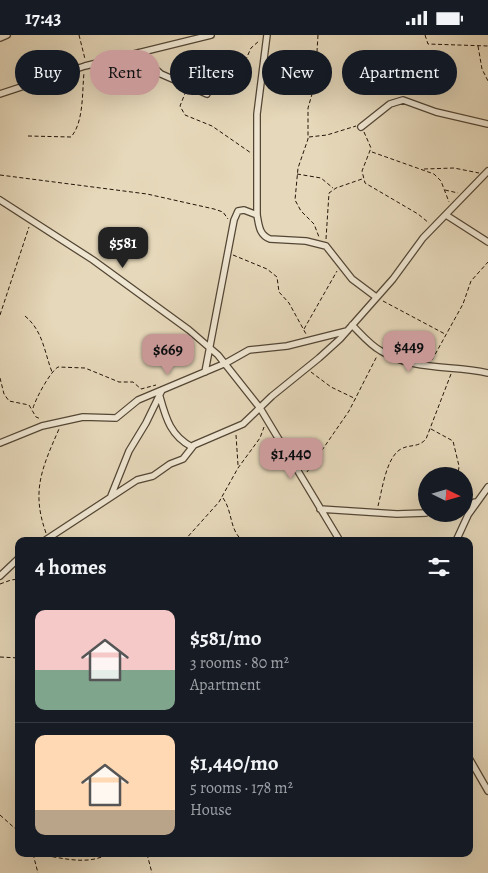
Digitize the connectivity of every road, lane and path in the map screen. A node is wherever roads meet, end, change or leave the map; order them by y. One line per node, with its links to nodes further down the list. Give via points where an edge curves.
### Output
1 (7, 35): 7 (street)
2 (79, 35): 13 (path)
3 (211, 35): 10 (street)
4 (318, 35): 20 (path, via 315,84 308,108)
5 (425, 35): 8 (path, via 428,44)
6 (266, 36): 11 (path); 22 (street, via 258,114)
7 (0, 38)
8 (478, 45): 9 (path); 14 (path, via 482,69)
9 (488, 46)
10 (150, 50)
11 (250, 50)
12 (90, 65): 13 (street)
13 (85, 66): 15 (street); 19 (path, via 75,131 71,137)
14 (488, 81)
15 (2, 92)
16 (186, 95): 22 (path, via 180,106 185,115 216,128)
17 (488, 124): 18 (street, via 436,112 403,100 390,104)
18 (361, 127): 20 (path); 21 (path)
19 (28, 136)
20 (308, 137): 25 (path)
21 (371, 151): 23 (path); 27 (path, via 364,164)
22 (258, 157): 33 (street)
23 (422, 169): 24 (path); 29 (path, via 439,178)
24 (486, 173): 30 (street)
25 (296, 174): 28 (path, via 320,178); 39 (path, via 296,203 314,224)
26 (0, 175): 37 (path, via 171,199 223,213)
27 (362, 179): 28 (path); 36 (path)
28 (333, 189): 39 (path, via 327,199)
29 (445, 189): 30 (path); 32 (path)
30 (466, 194): 32 (street)
31 (0, 200): 35 (street)
32 (452, 209): 34 (street)
33 (258, 215): 37 (street, via 238,211); 39 (street, via 260,230 265,237)
34 (446, 215): 36 (street); 38 (street)
35 (30, 221): 44 (path); 51 (street, via 93,260)
36 (433, 227): 43 (street)
37 (231, 229): 40 (street)
38 (488, 242)
39 (324, 245): 42 (street)
40 (227, 252): 47 (path, via 266,269 276,277 279,292); 51 (street)
41 (488, 261): 49 (path, via 471,281 463,303)
42 (341, 264): 43 (street, via 352,279); 47 (path)
43 (376, 297): 46 (street); 49 (path)
44 (0, 315)
45 (25, 316): 57 (path, via 42,339)
46 (352, 325): 48 (street); 52 (street)
47 (304, 330): 50 (path)
48 (347, 331): 50 (street); 55 (street)
49 (445, 334): 54 (path)
50 (309, 339): 53 (street, via 287,346 249,350)
51 (209, 347): 53 (street); 58 (street)
52 (380, 351): 54 (street, via 413,364); 64 (path)
53 (226, 363): 58 (street); 66 (street)
54 (431, 367): 56 (street)
55 (306, 368): 64 (path, via 331,387); 66 (street)
56 (453, 368): 59 (street); 71 (path)
57 (52, 372): 61 (path, via 58,367 78,367 119,382 132,382 141,389 158,385); 65 (path)
58 (205, 372): 61 (street)
59 (488, 373)
60 (0, 378): 65 (path, via 9,401 25,403)
61 (169, 387): 62 (street)
62 (162, 390): 63 (street); 69 (street, via 138,400 116,417 83,417)
63 (160, 397): 73 (street, via 171,429); 78 (street, via 129,451)
64 (356, 399): 76 (path)
65 (32, 408): 68 (path, via 36,417)
66 (260, 409): 67 (street); 70 (street)
67 (266, 419): 75 (path, via 260,438); 76 (street)
68 (42, 420)
69 (62, 422): 72 (street, via 30,429); 85 (path, via 42,469 37,494)
70 (236, 429): 73 (street); 75 (path)
71 (430, 429): 74 (path, via 454,441); 83 (path, via 422,443 399,449 395,455 386,473)
72 (0, 443)
73 (192, 447): 78 (street, via 183,459 153,476 137,480)
74 (459, 467)
75 (238, 468): 79 (path)
76 (303, 479): 82 (street)
77 (488, 487): 80 (street)
78 (110, 497): 86 (street)
79 (222, 497): 87 (path); 88 (path)
80 (476, 502): 81 (street); 90 (street)
81 (473, 503)
82 (320, 509): 83 (street); 89 (street)
83 (377, 513): 84 (street)
84 (418, 513)
85 (45, 537)
86 (50, 537)
87 (187, 537)
88 (238, 537)
89 (338, 537)
90 (458, 537)
91 (15, 561): 92 (street)
92 (0, 576)
93 (15, 579): 94 (path)
94 (0, 584)
95 (0, 657): 96 (path)
96 (15, 659)
97 (473, 766): 98 (street)
98 (488, 791)
99 (0, 815): 100 (path)
100 (15, 828)
101 (34, 857): 105 (path)
102 (52, 857): 103 (path, via 78,861)
103 (100, 857)
104 (148, 857): 106 (path)
105 (38, 873)
106 (152, 873)

